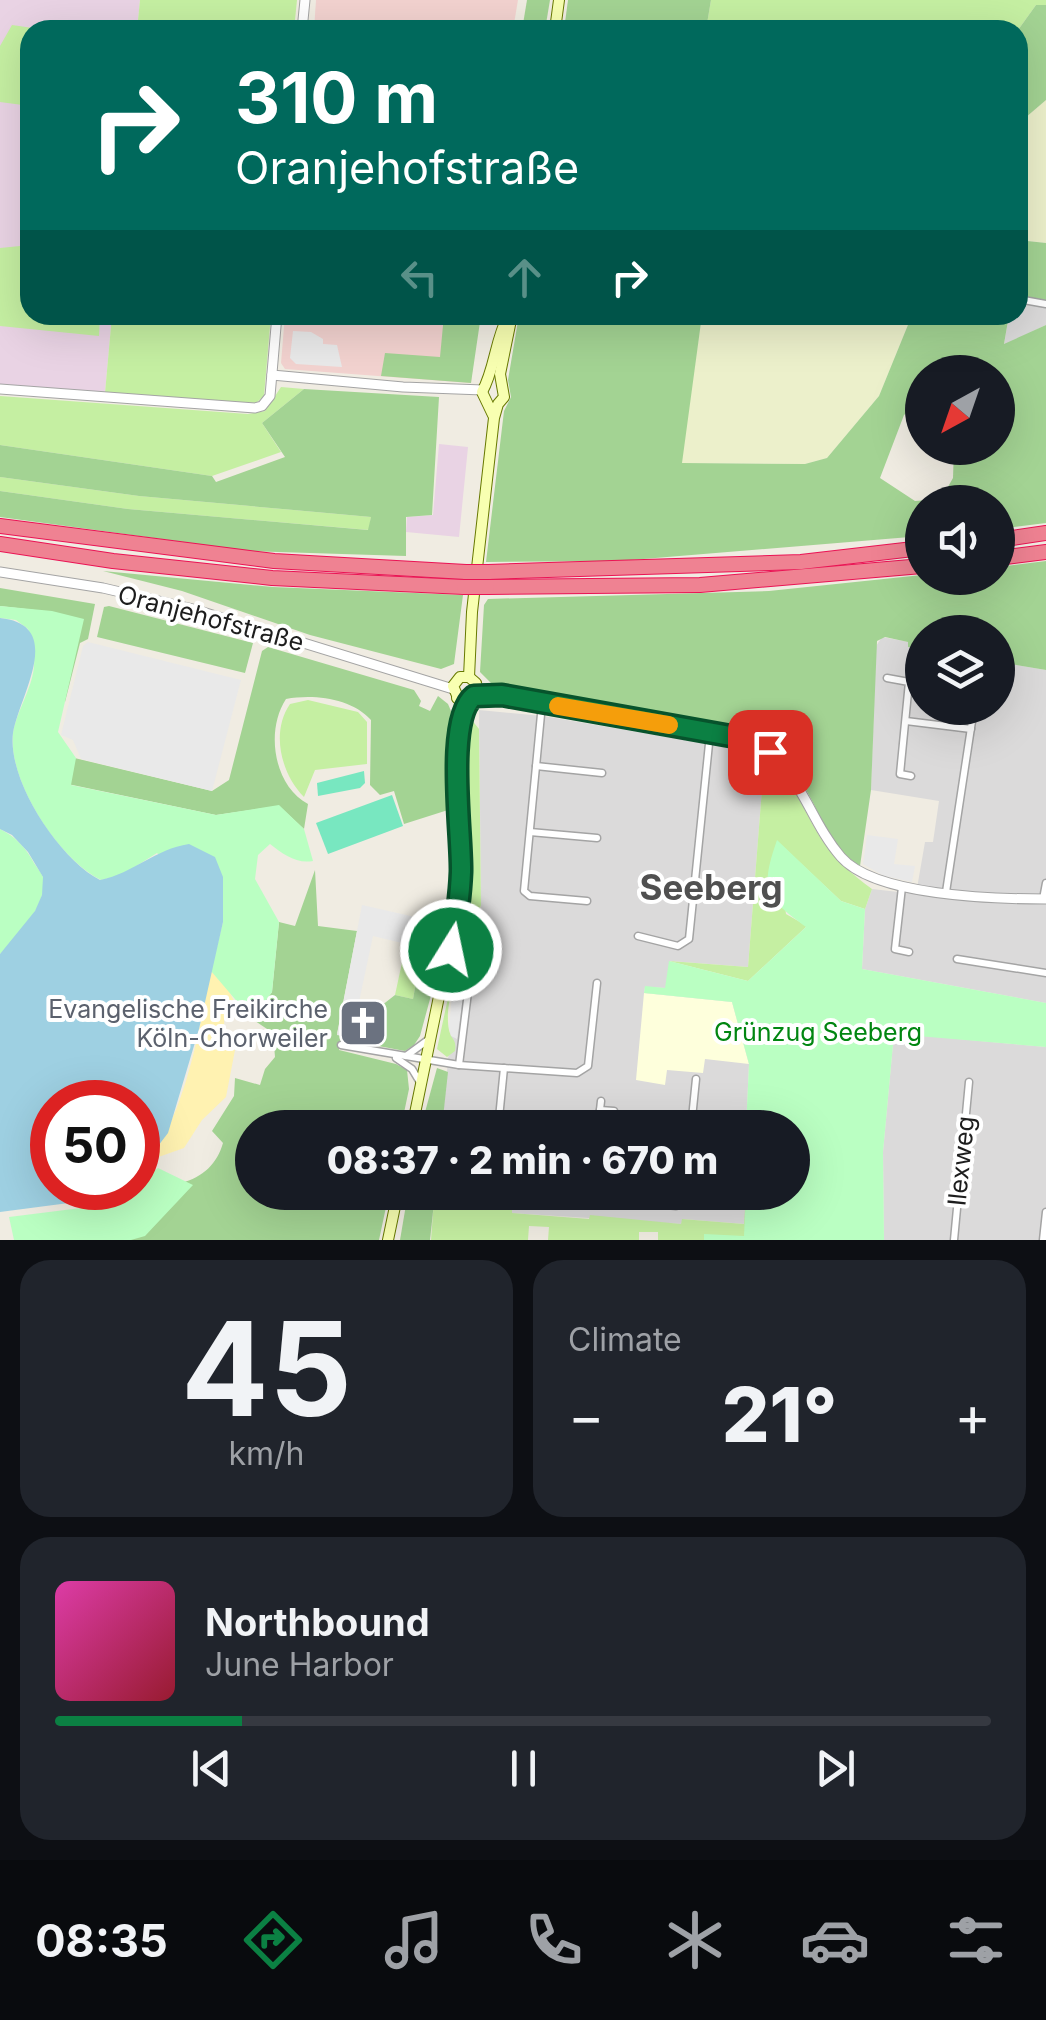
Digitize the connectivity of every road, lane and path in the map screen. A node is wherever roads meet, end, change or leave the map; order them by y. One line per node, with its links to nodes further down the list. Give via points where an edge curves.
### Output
1 (276, 325): 3 (street)
2 (507, 325): 5 (main road)
3 (272, 375): 4 (street, via 267,402 248,409); 5 (street)
4 (0, 389)
5 (490, 393): 19 (main road, via 494,418)
6 (0, 526): 15 (highway)
7 (1046, 533): 8 (highway)
8 (1015, 538)
9 (0, 544): 15 (highway, via 272,578)
10 (905, 550): 16 (highway)
11 (1046, 552): 12 (highway)
12 (1015, 556)
13 (905, 567): 16 (highway, via 700,584)
14 (0, 572): 19 (street, Oranjehofstraße, via 194,609)
15 (465, 579): 16 (highway, bridge)
16 (488, 579)
17 (887, 678): 18 (street)
18 (905, 681)
19 (464, 688): 20 (street, Oranjehofstraße); 37 (main road, via 457,780 461,870)
20 (542, 704): 25 (street, Oranjehofstraße); 26 (street)
21 (906, 725): 28 (street, via 900,774)
22 (943, 725): 24 (street)
23 (971, 725): 24 (street)
24 (971, 728): 33 (street)
25 (710, 732): 32 (street, Oranjehofstraße, via 747,740 779,759 844,860 874,880); 36 (street, via 689,939 678,946)
26 (536, 766): 27 (street); 29 (street)
27 (602, 773)
28 (911, 776)
29 (530, 832): 30 (street); 35 (street, via 526,893)
30 (597, 838)
31 (1046, 883): 34 (street)
32 (902, 887): 33 (street, Oranjehofstraße); 38 (street, via 895,948)
33 (946, 892): 34 (street, Oranjehofstraße)
34 (1045, 899)
35 (587, 901)
36 (638, 936)
37 (451, 950): 42 (main road); 47 (street, via 471,968)
38 (908, 952)
39 (957, 958): 40 (street)
40 (1046, 973)
41 (597, 982): 48 (street, via 585,1069)
42 (430, 1038): 45 (street); 46 (main road)
43 (341, 1045): 44 (street)
44 (390, 1055): 45 (street); 51 (street)
45 (405, 1057): 46 (street)
46 (426, 1061): 47 (street); 51 (main road)
47 (459, 1065): 48 (street)
48 (504, 1068): 53 (street)
49 (696, 1079): 54 (street)
50 (969, 1082): 58 (street, Ilexweg)
51 (422, 1084): 52 (main road)
52 (416, 1110)
53 (500, 1110)
54 (693, 1110)
55 (394, 1210): 57 (main road)
56 (1046, 1212): 59 (street)
57 (388, 1240)
58 (954, 1240)
59 (1043, 1240)

